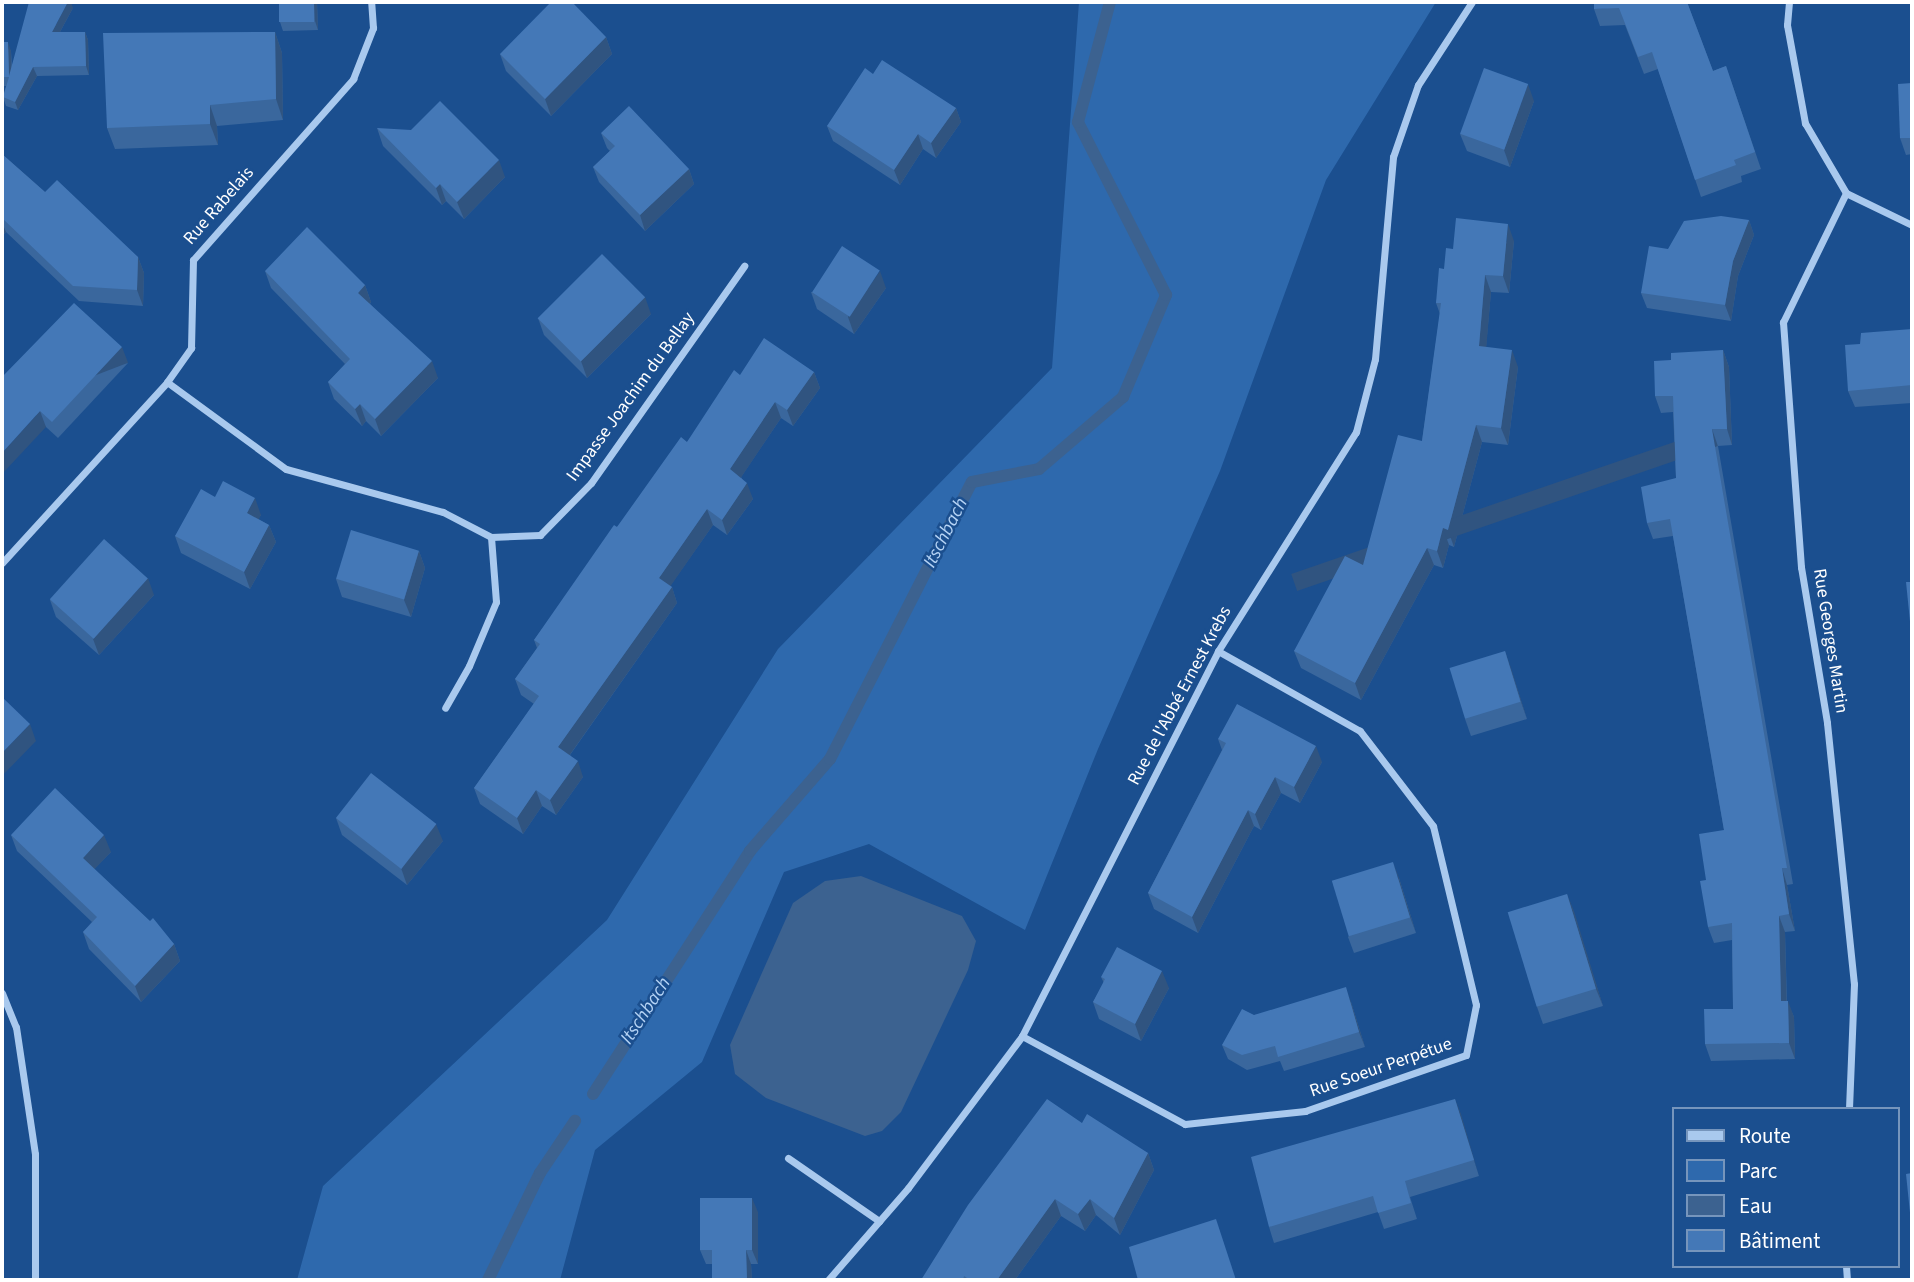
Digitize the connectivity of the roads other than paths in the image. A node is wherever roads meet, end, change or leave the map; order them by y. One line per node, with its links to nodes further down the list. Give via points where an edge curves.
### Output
1 (371, 2): 7 (street, Rue Rabelais, via 373,28 353,79 193,260 191,348)
2 (1472, 2): 10 (street, Rue de l'Abbé Ernest Krebs, via 1418,85 1394,157 1375,359 1356,432)
3 (1789, 2): 4 (street, via 1787,25 1805,123)
4 (1846, 193): 5 (street); 14 (street, Rue Georges Martin, via 1783,322 1801,567 1827,723 1854,984)
5 (1912, 225)
6 (744, 266): 8 (street, Impasse Joachim du Bellay, via 592,483 540,535)
7 (167, 382): 8 (street, Impasse Joachim du Bellay, via 286,469 443,512); 9 (street, Rue Rabelais)
8 (491, 537): 11 (street, via 496,602 469,666)
9 (2, 564)
10 (1218, 651): 13 (street, Rue de l'Abbé Ernest Krebs); 13 (street, Rue Soeur Perpétue, via 1360,731 1433,826 1476,1005 1466,1055 1305,1111 1185,1124)
11 (444, 708)
12 (2, 993): 17 (street, via 16,1027 35,1154)
13 (1022, 1036): 16 (street, Rue de l'Abbé Ernest Krebs)
14 (1849, 1107)
15 (788, 1158): 16 (street)
16 (879, 1220): 18 (street, Rue de l'Abbé Ernest Krebs)
17 (35, 1280)
18 (828, 1280)

